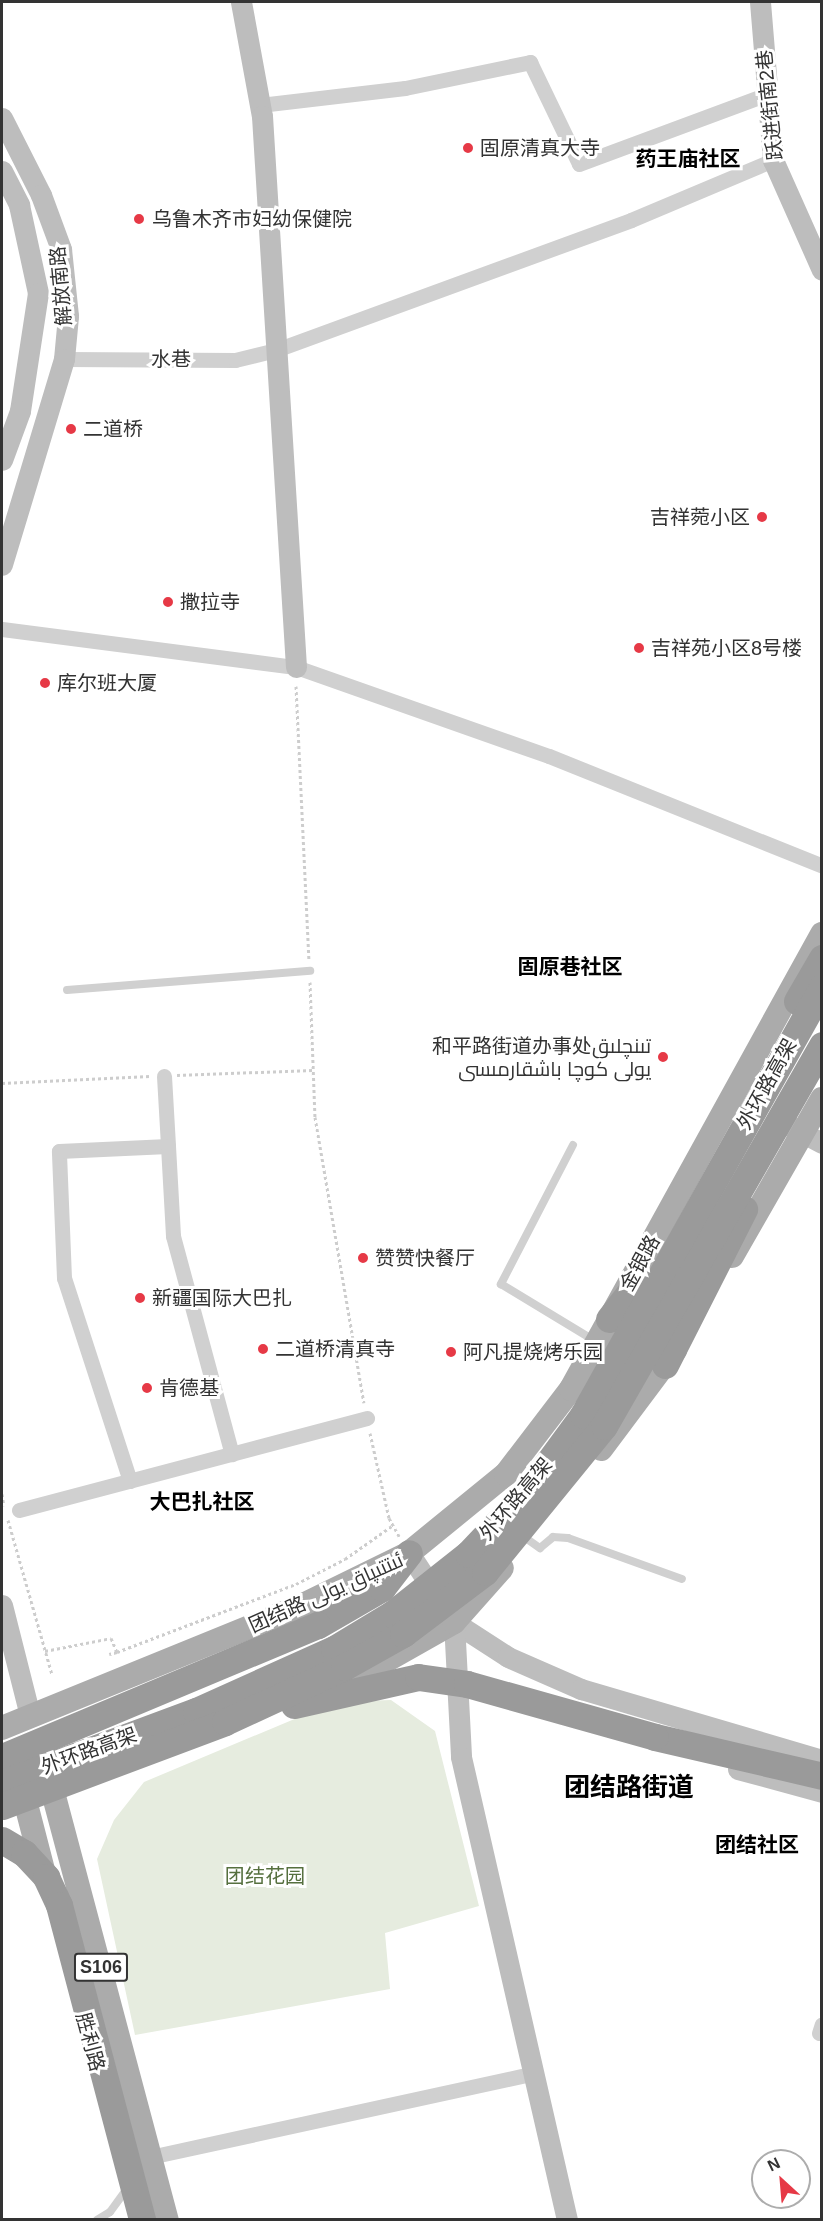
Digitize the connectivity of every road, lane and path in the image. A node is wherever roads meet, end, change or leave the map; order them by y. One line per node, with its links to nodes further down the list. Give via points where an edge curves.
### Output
1 (241, 2): 4 (main road)
2 (760, 2): 3 (main road, 跃进街南2巷)
3 (767, 94): 4 (street, via 579,164 530,62 405,88); 6 (main road, 跃进街南2巷)
4 (260, 105): 9 (main road)
5 (2, 118): 10 (main road, 解放南路, via 41,195 61,249 68,316)
6 (773, 160): 8 (main road, 跃进街南2巷); 9 (street, 水巷, via 632,220)
7 (2, 171): 11 (main road, via 19,205 38,293 20,411)
8 (822, 270)
9 (276, 350): 10 (street, 水巷, via 235,360); 14 (main road)
10 (64, 359): 12 (main road, 解放南路)
11 (2, 460)
12 (2, 565)
13 (2, 629): 14 (street)
14 (296, 667): 15 (street, via 549,756); 18 (path)
15 (822, 866)
16 (822, 934): 24 (main road, 金银路)
17 (822, 958): 29 (highway, bridge, via 640,1279)
18 (310, 971): 20 (lane); 31 (path, via 315,1117 339,1280)
19 (822, 987): 53 (highway, 外环路高架, bridge, via 583,1415 525,1494 468,1554 392,1614 334,1648 196,1711)
20 (67, 990)
21 (822, 1044): 49 (highway, 外环路高架, bridge, via 604,1426 485,1572 403,1634)
22 (164, 1076): 28 (street)
23 (822, 1077): 30 (highway, via 744,1209)
24 (735, 1090): 26 (main road); 29 (main road, 金银路)
25 (822, 1099): 26 (main road)
26 (812, 1139): 30 (main road)
27 (573, 1145): 29 (lane, via 501,1284)
28 (168, 1146): 32 (street, via 173,1236); 33 (street, via 59,1151 64,1278)
29 (603, 1330): 37 (main road, 金银路, via 571,1389 506,1474)
30 (665, 1365): 36 (main road)
31 (367, 1418): 32 (street); 35 (path)
32 (232, 1454): 33 (street)
33 (130, 1481): 34 (street)
34 (19, 1510): 41 (path, via 6,1514)
35 (393, 1525): 37 (path); 42 (path, via 345,1559 296,1584)
36 (527, 1539): 38 (lane, via 540,1548 553,1537 568,1538); 40 (main road)
37 (409, 1553): 40 (main road, 团结路 ئىتتىپاق يولى); 47 (main road, 团结路 ئىتتىپاق يولى, via 301,1606); 50 (highway, bridge, via 382,1588 318,1625)
38 (682, 1579)
39 (2, 1605): 47 (main road)
40 (454, 1622): 44 (main road); 46 (main road); 51 (main road, 团结路 ئىتتىپاق يولى, via 508,1657 581,1689)
41 (45, 1651): 42 (path, via 111,1638); 45 (path)
42 (117, 1652): 43 (path)
43 (108, 1654)
44 (371, 1669): 46 (main road); 54 (main road, via 186,1734)
45 (52, 1674)
46 (461, 1686): 55 (main road, via 504,1704); 59 (main road, via 461,1757)
47 (30, 1716): 48 (main road, 团结路 ئىتتىپاق يولى); 54 (main road, S106)
48 (2, 1725): 56 (main road, 胜利路 / S106)
49 (206, 1729): 52 (highway, bridge, via 340,1692 418,1677 467,1684 655,1737); 56 (highway, 外环路高架, bridge)
50 (2, 1757)
51 (822, 1760)
52 (822, 1776)
53 (2, 1783)
54 (54, 1792): 56 (main road); 60 (main road, S106)
55 (822, 1792)
56 (14, 1805): 57 (main road); 61 (main road, 胜利路 / S106)
57 (2, 1814)
58 (2, 1840): 64 (highway, bridge, via 24,1853 46,1876 59,1905)
59 (531, 2074): 60 (street); 66 (main road)
60 (150, 2157): 65 (main road, S106)
61 (128, 2187): 62 (lane, via 110,2212); 63 (main road, 胜利路 / S106)
62 (97, 2220)
63 (137, 2220)
64 (142, 2220)
65 (167, 2220)
66 (567, 2220)

